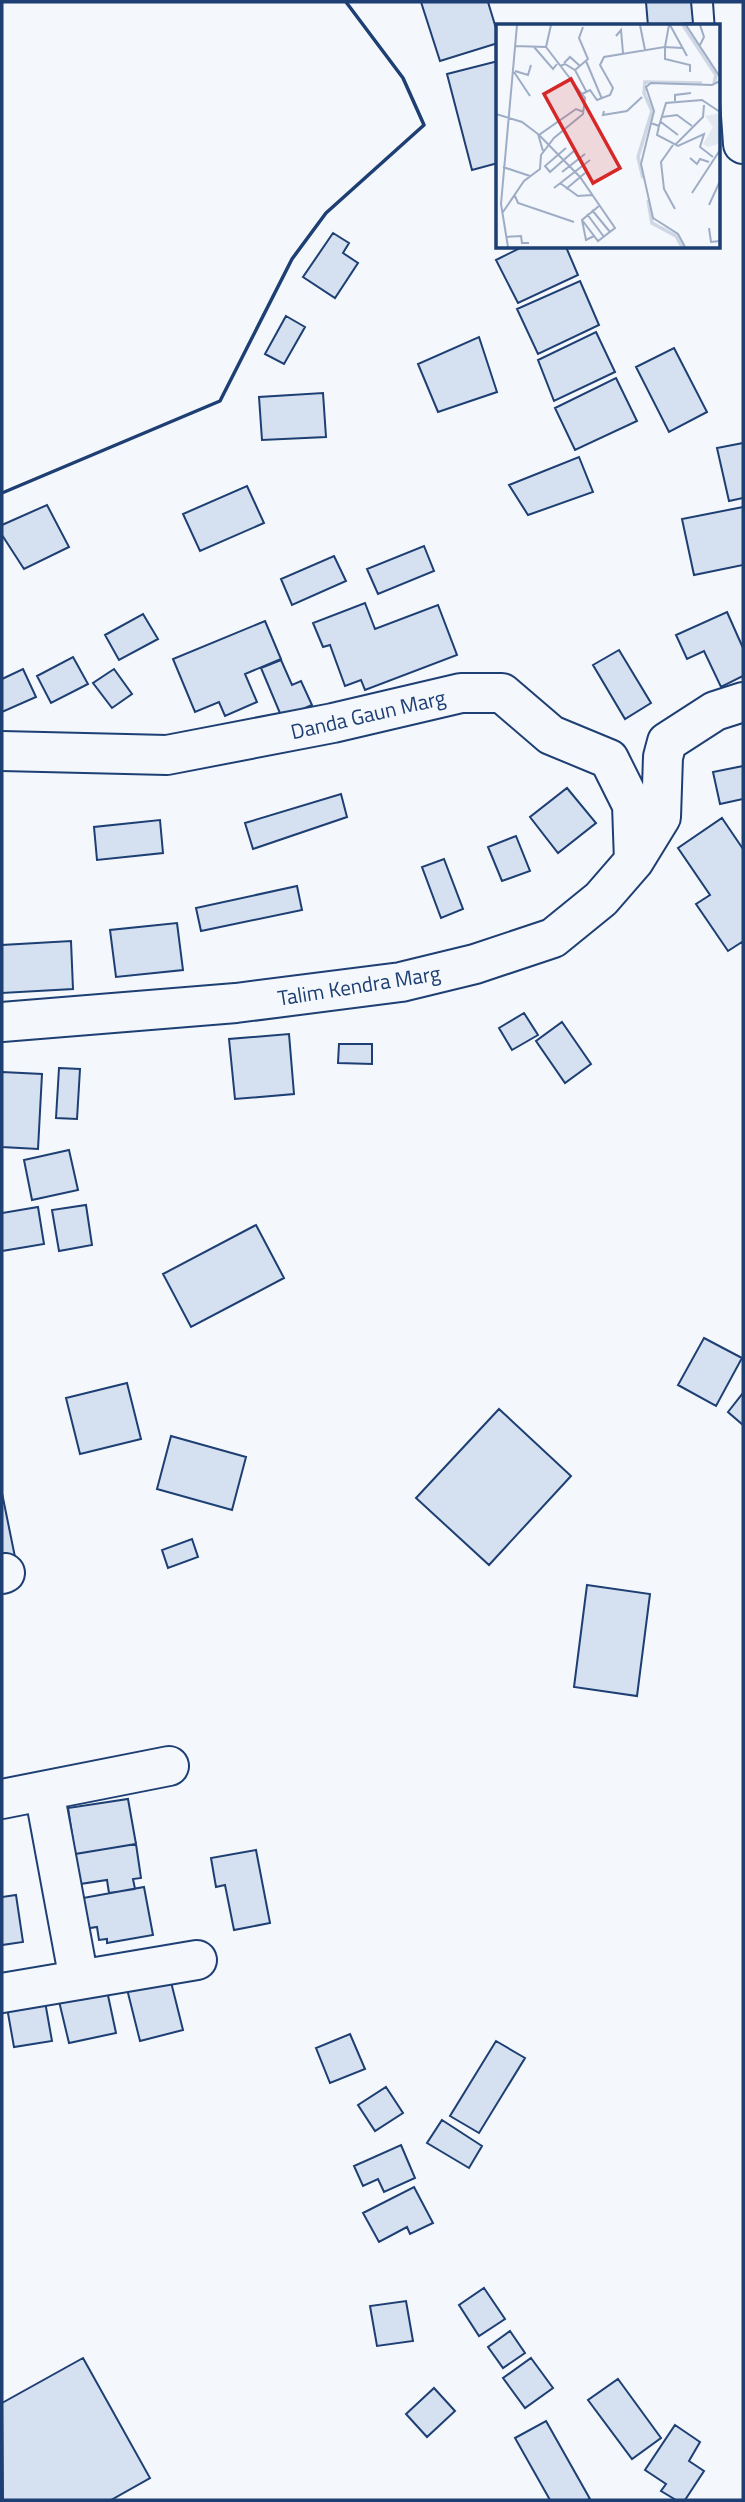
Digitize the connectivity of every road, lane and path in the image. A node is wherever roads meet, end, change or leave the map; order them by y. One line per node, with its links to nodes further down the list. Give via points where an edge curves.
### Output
1 (733, 2): 2 (street)
2 (743, 144)
3 (743, 702): 5 (street, Talim Kendra Marg, via 715,711 667,742 661,817)
4 (2, 751): 5 (street, Danda Gaun Marg, via 167,755 461,693 502,694 551,735 610,759 632,805)
5 (634, 861): 6 (street, Talim Kendra Marg, via 601,899 553,938 475,964 401,982 236,1003)
6 (2, 1022)
7 (169, 1766): 8 (street)
8 (44, 1791): 9 (street); 11 (street)
9 (2, 1799)
10 (197, 1960): 11 (street)
11 (79, 1980): 12 (street)
12 (2, 1993)

